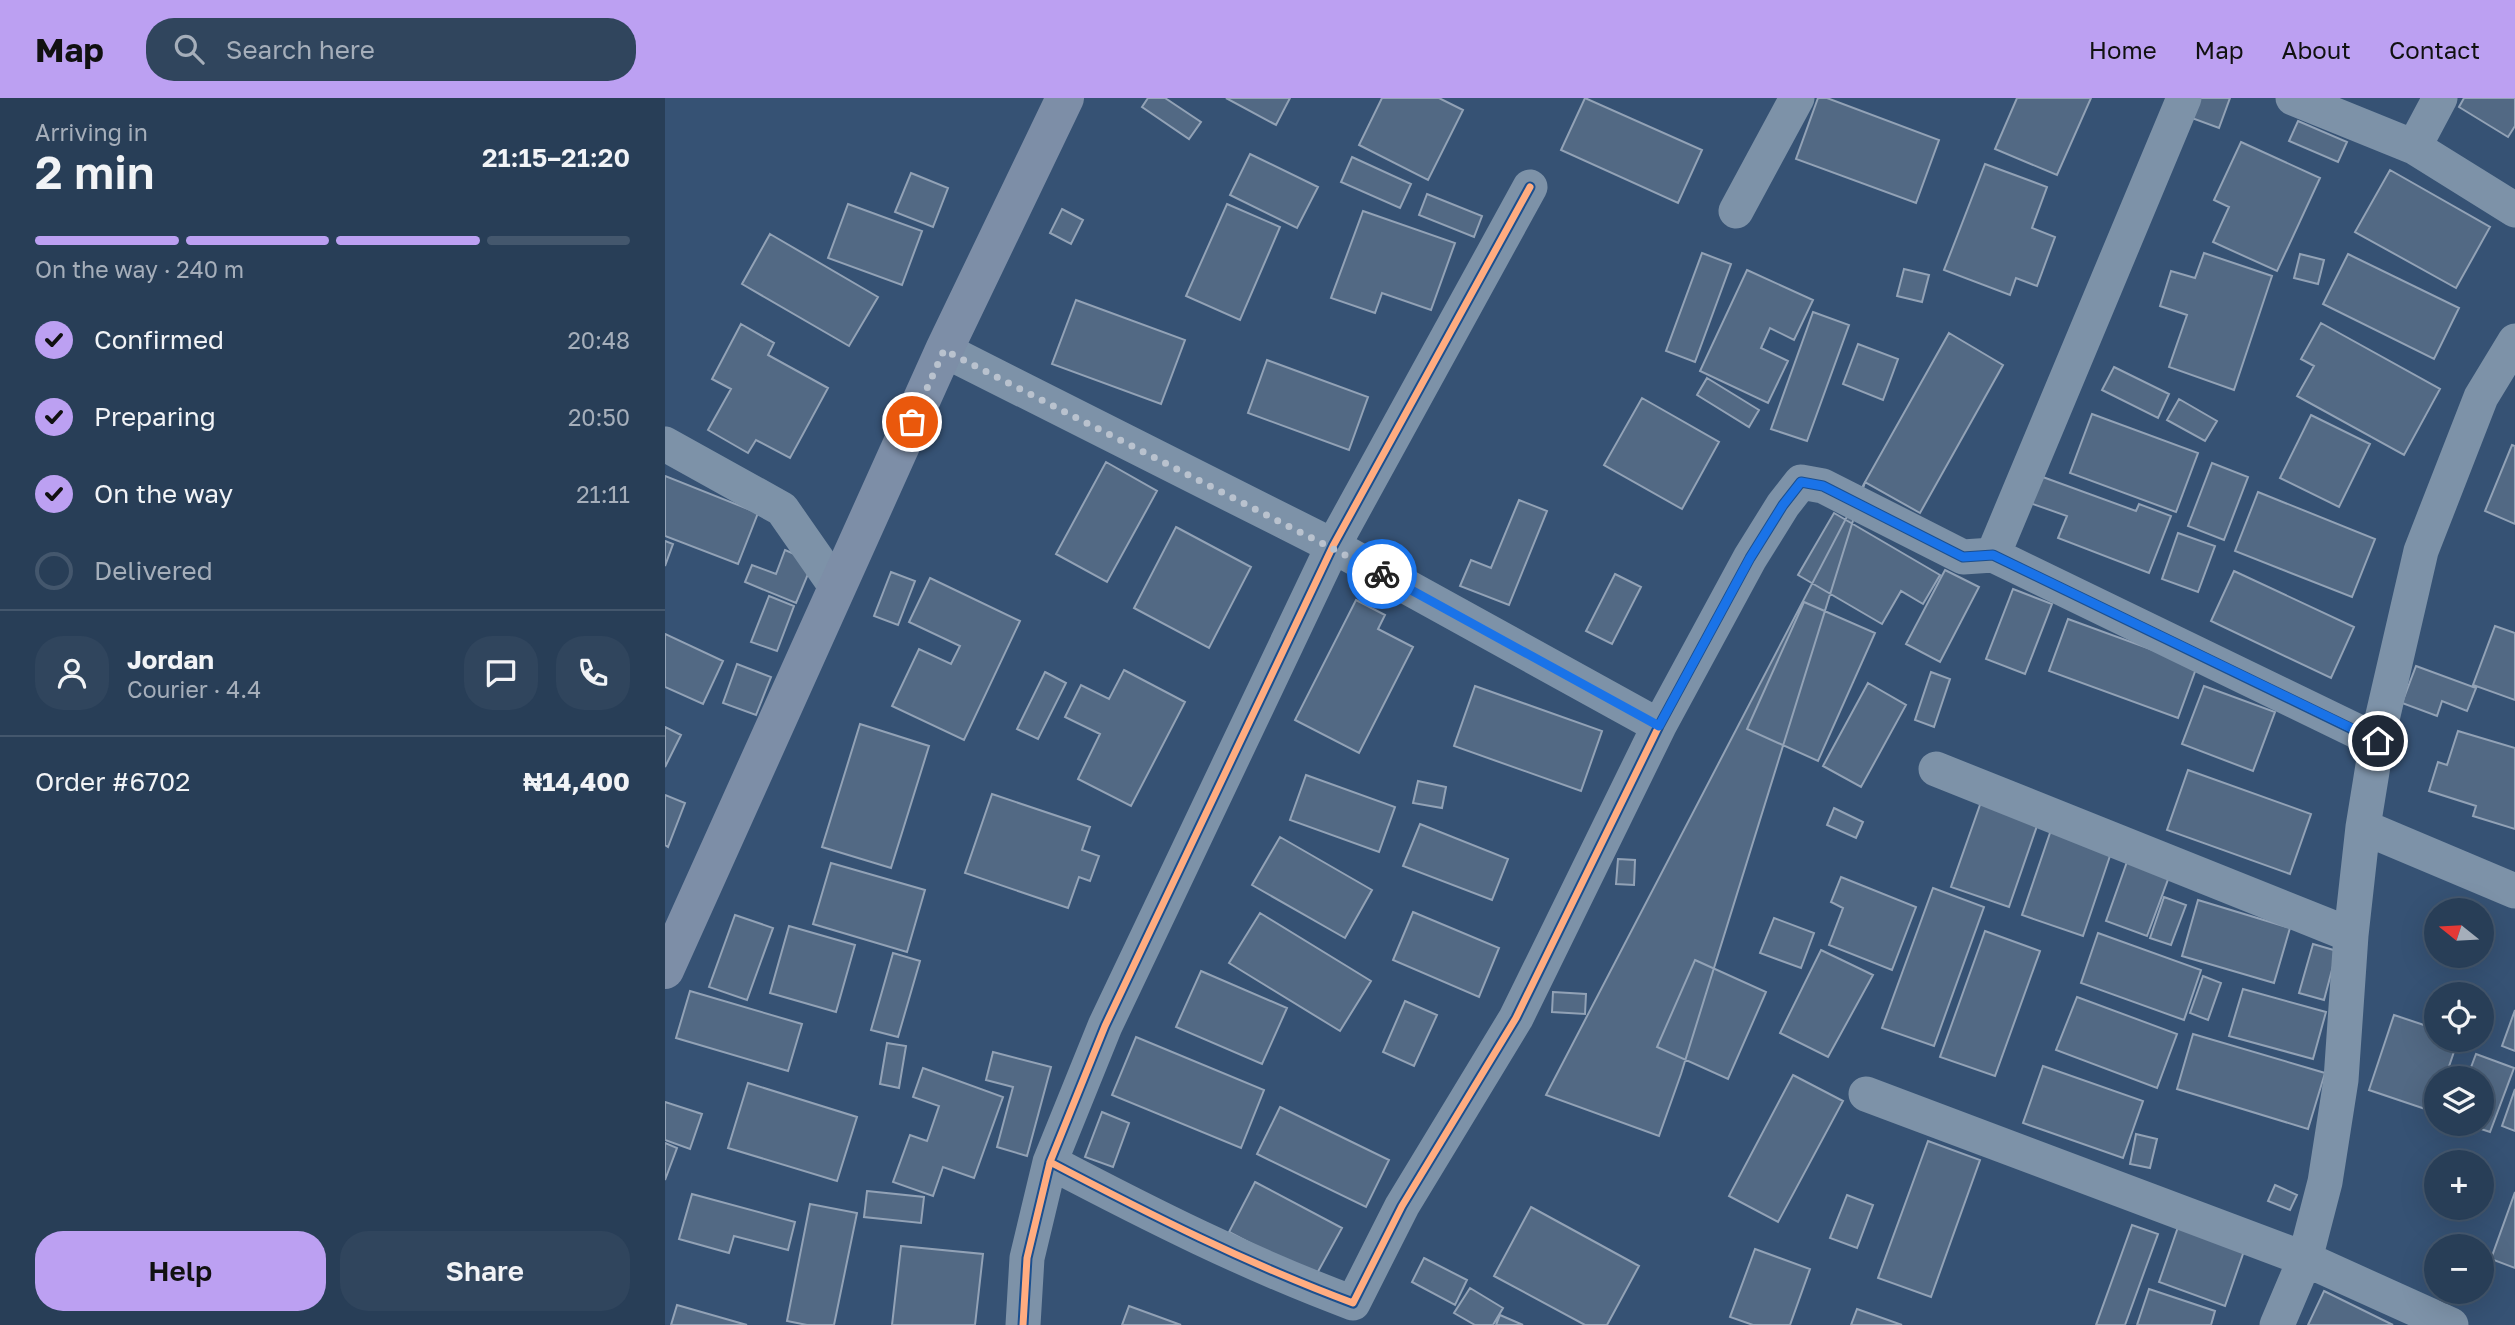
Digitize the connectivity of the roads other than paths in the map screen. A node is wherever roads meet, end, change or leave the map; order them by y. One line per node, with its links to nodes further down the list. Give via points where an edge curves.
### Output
1 (1065, 98): 11 (main road)
2 (1797, 98): 9 (street)
3 (2185, 98): 14 (street)
4 (2293, 98): 6 (street)
5 (2440, 98): 6 (street)
6 (2414, 147): 8 (street)
7 (1530, 187): 13 (street)
8 (2515, 210)
9 (1735, 211)
10 (2515, 341): 17 (street, via 2481,397 2421,551)
11 (944, 350): 13 (street); 15 (main road)
12 (665, 444): 15 (street, via 782,509)
13 (1333, 547): 16 (street); 24 (street, via 1105,1026)
14 (1993, 555): 16 (street, via 1963,557 1823,486 1801,482 1750,558); 17 (street)
15 (837, 588): 22 (main road)
16 (1659, 726): 24 (street, via 1516,1018 1402,1206 1353,1303 1196,1237)
17 (2378, 741): 19 (street)
18 (1936, 769): 21 (street)
19 (2363, 827): 20 (street); 21 (street)
20 (2515, 891)
21 (2351, 934): 25 (street, via 2341,1080 2325,1182)
22 (665, 970)
23 (1865, 1094): 25 (street)
24 (1050, 1162): 26 (street, via 1027,1258)
25 (2305, 1259): 27 (street); 28 (street)
26 (1023, 1325)
27 (2277, 1325)
28 (2451, 1325)

